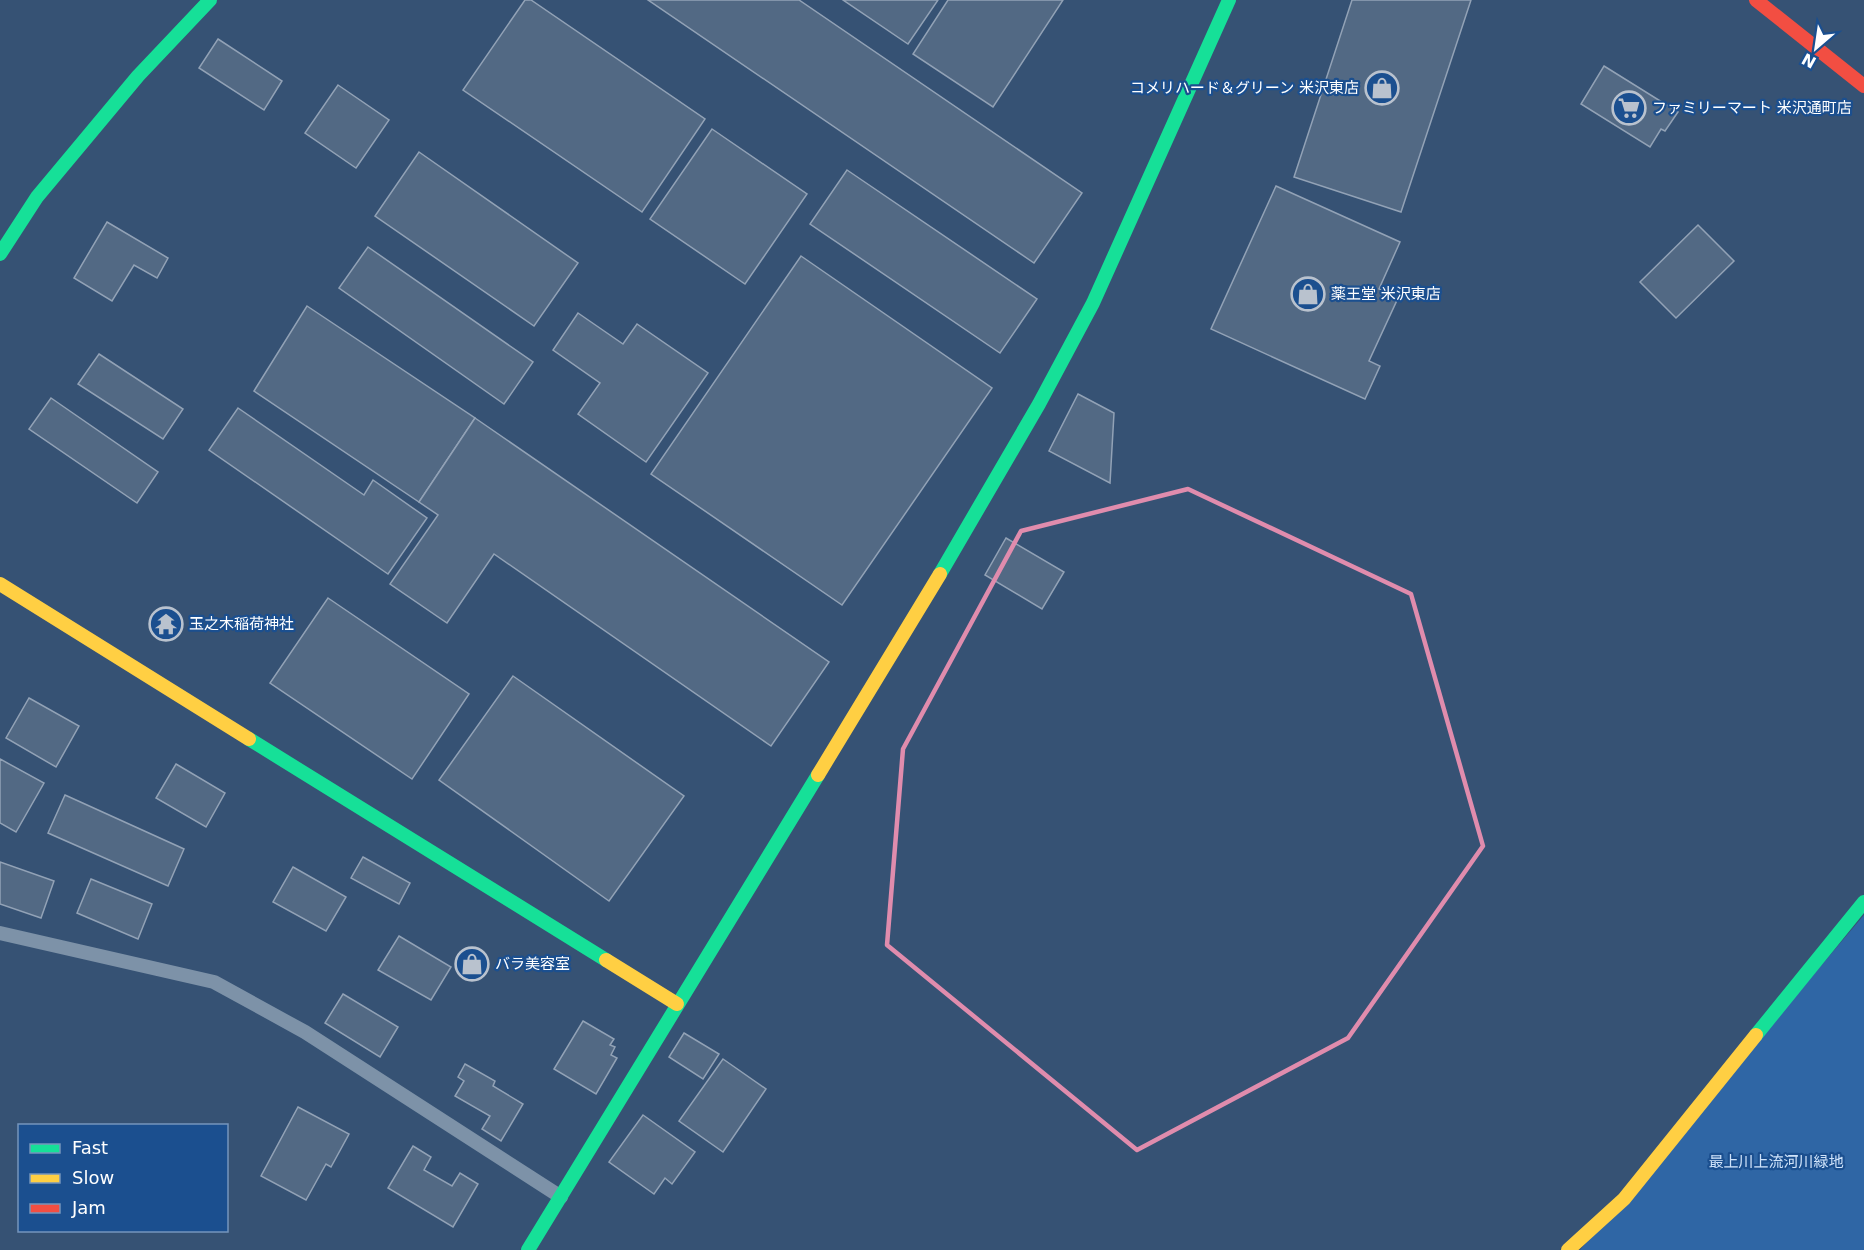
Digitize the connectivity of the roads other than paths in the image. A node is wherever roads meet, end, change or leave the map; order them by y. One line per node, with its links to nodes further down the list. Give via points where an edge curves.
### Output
1 (210, 0): 5 (street, via 138,76 37,197)
2 (1229, 0): 9 (street, via 1093,303 1039,404 946,565)
3 (1756, 0): 4 (street)
4 (1864, 86)
5 (0, 254)
6 (0, 584): 9 (street)
7 (1864, 902): 12 (street, via 1624,1199)
8 (0, 933): 10 (lane, via 214,982 305,1032)
9 (677, 1004): 10 (street)
10 (561, 1198): 11 (street)
11 (528, 1250)
12 (1568, 1250)

